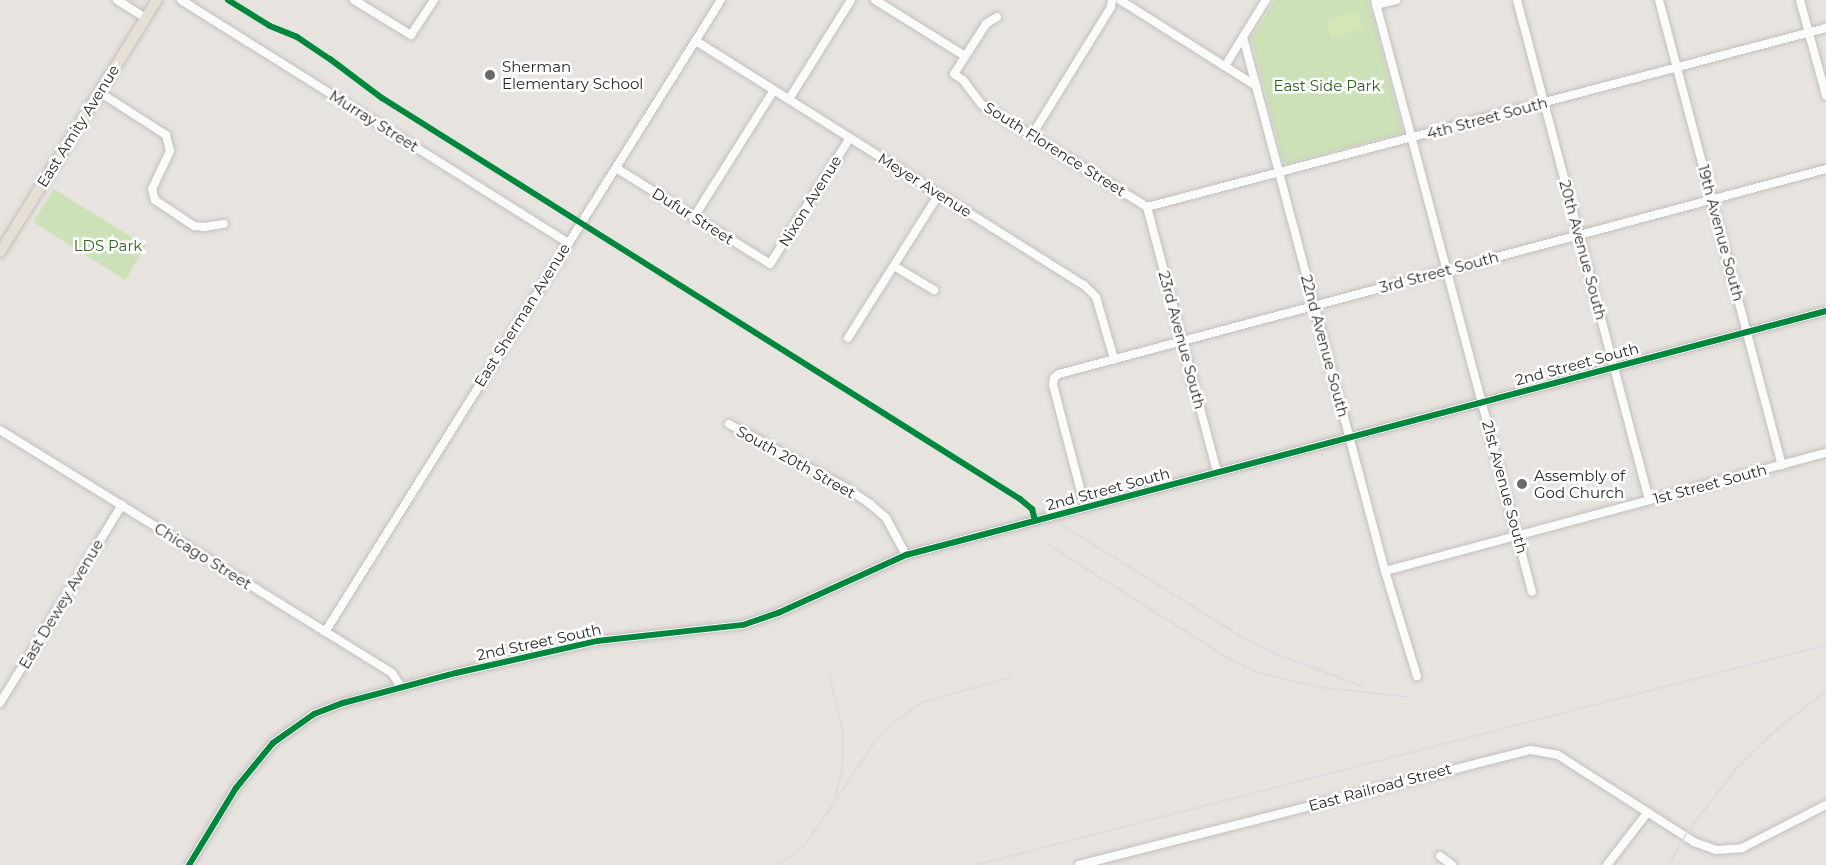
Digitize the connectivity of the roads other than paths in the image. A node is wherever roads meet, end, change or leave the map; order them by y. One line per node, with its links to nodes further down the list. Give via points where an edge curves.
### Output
1 (117, 0): 18 (street)
2 (157, 0): 18 (main road, East Amity Avenue)
3 (181, 0): 44 (street, Murray Street)
4 (354, 0): 5 (street, via 411,35)
5 (434, 0)
6 (721, 0): 22 (street, East Sherman Avenue)
7 (851, 0): 30 (street)
8 (875, 0): 23 (street)
9 (1112, 0): 32 (street, via 1111,8)
10 (1120, 0): 24 (street)
11 (1266, 0): 21 (street)
12 (1396, 0): 16 (street)
13 (1517, 0): 31 (street, 20th Avenue South)
14 (1659, 0): 25 (street, 19th Avenue South)
15 (1800, 0): 20 (street)
16 (1376, 3): 34 (street, 21st Avenue South)
17 (998, 17): 23 (street, via 986,24)
18 (146, 18): 28 (main road, East Amity Avenue)
19 (1826, 28): 20 (street, 4th Street South)
20 (1809, 32): 25 (street, 4th Street South); 29 (street)
21 (1243, 37): 24 (street); 26 (street, 22nd Avenue South)
22 (696, 41): 27 (street, Meyer Avenue); 35 (street, East Sherman Avenue)
23 (965, 56): 32 (street, South Florence Street, via 954,74 981,104)
24 (1225, 66): 26 (street)
25 (1677, 67): 31 (street, 4th Street South); 39 (street, 19th Avenue South)
26 (1256, 86): 37 (street, 22nd Avenue South)
27 (774, 90): 30 (street, Meyer Avenue); 41 (street)
28 (99, 92): 42 (street, via 166,135 170,151 152,189 155,200 194,226); 45 (main road, East Amity Avenue)
29 (1826, 96)
30 (789, 99): 33 (street, Meyer Avenue)
31 (1544, 103): 34 (street, 4th Street South); 43 (street, 20th Avenue South)
32 (1032, 135): 40 (street, South Florence Street)
33 (850, 138): 38 (street, Meyer Avenue); 46 (street, Nixon Avenue)
34 (1412, 138): 37 (street, 4th Street South); 48 (street, 21st Avenue South)
35 (616, 168): 41 (street, Dufur Street); 44 (street, East Sherman Avenue)
36 (1826, 169): 39 (street, 3rd Street South)
37 (1279, 173): 40 (street, 4th Street South); 50 (street, 22nd Avenue South)
38 (939, 194): 47 (street); 55 (street, Meyer Avenue, via 1090,290 1102,313)
39 (1712, 200): 43 (street, 3rd Street South); 52 (street, 19th Avenue South)
40 (1147, 207): 54 (street, 23rd Avenue South)
41 (694, 217): 46 (street, Dufur Street)
42 (224, 224)
43 (1580, 235): 48 (street, 3rd Street South); 56 (street, 20th Avenue South)
44 (568, 243): 71 (street, East Sherman Avenue)
45 (0, 252)
46 (770, 264)
47 (894, 266): 49 (street); 53 (street)
48 (1447, 270): 50 (street, 3rd Street South); 57 (street, 21st Avenue South)
49 (934, 290)
50 (1314, 305): 54 (street, 3rd Street South); 60 (street, 22nd Avenue South)
51 (1826, 311): 52 (street, 2nd Street South)
52 (1747, 332): 56 (street, 2nd Street South); 62 (street, 19th Avenue South)
53 (848, 338)
54 (1182, 341): 55 (street, 3rd Street South); 63 (street, 23rd Avenue South)
55 (1114, 359): 66 (street, 3rd Street South, via 1054,378)
56 (1614, 367): 57 (street, 2nd Street South); 64 (street, 20th Avenue South)
57 (1482, 402): 60 (street, 2nd Street South); 67 (street, 21st Avenue South)
58 (729, 424): 68 (street, South 20th Street, via 870,504 886,518)
59 (0, 430): 65 (street, Chicago Street)
60 (1349, 437): 63 (street, 2nd Street South); 69 (street, 22nd Avenue South)
61 (1826, 453): 62 (street, 1st Street South)
62 (1782, 465): 64 (street, 1st Street South)
63 (1217, 472): 66 (street, 2nd Street South)
64 (1649, 500): 67 (street, 1st Street South)
65 (122, 505): 71 (street, Chicago Street); 74 (street, East Dewey Avenue)
66 (1085, 507): 68 (street, 2nd Street South)
67 (1517, 535): 69 (street, 1st Street South); 70 (street, 21st Avenue South)
68 (906, 555): 73 (street, 2nd Street South, via 778,614 743,625 597,641)
69 (1385, 571): 72 (street, 22nd Avenue South)
70 (1532, 592)
71 (325, 632): 73 (street, Chicago Street, via 392,674)
72 (1417, 676)
73 (401, 687): 78 (street, 2nd Street South, via 314,714 273,743 236,788)
74 (0, 704)
75 (1826, 805): 76 (street, East Railroad Street, via 1742,848 1716,850 1694,842)
76 (1647, 813): 79 (street, East Railroad Street, via 1558,755 1531,750); 81 (street)
77 (1440, 856): 80 (street)
78 (189, 865)
79 (1079, 865)
80 (1452, 865)
81 (1606, 865)

